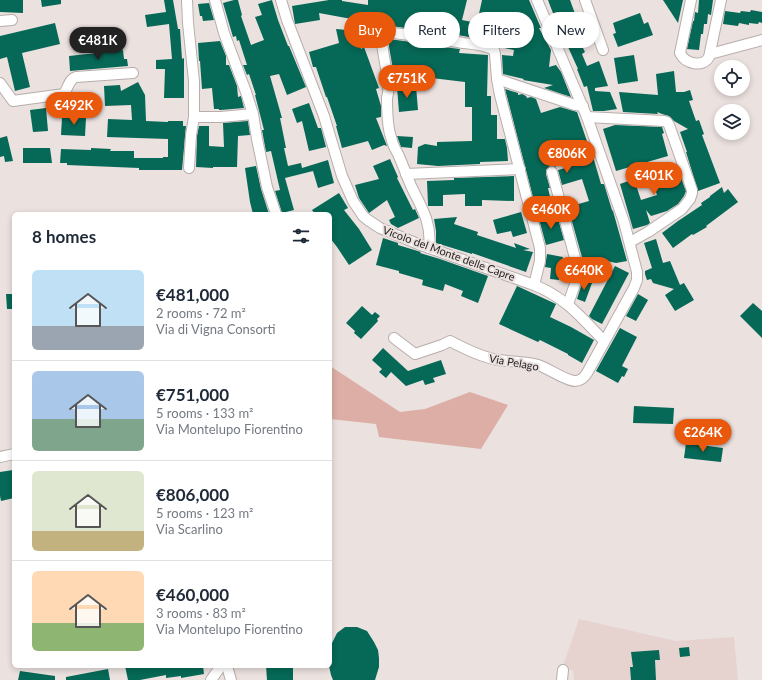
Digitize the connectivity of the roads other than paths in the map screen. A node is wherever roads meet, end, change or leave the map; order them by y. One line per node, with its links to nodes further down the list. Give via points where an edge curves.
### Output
1 (187, 0): 18 (street, via 194,81)
2 (215, 0): 17 (street)
3 (281, 0): 26 (street, Vicolo del Monte delle Capre, via 353,201 363,216 374,225)
4 (537, 0): 16 (street, Via Pelago)
5 (585, 0): 11 (street)
6 (692, 0): 12 (street, via 681,55 686,61 701,64 707,61)
7 (721, 0): 12 (street)
8 (12, 20): 9 (street)
9 (0, 22)
10 (762, 40): 12 (street)
11 (603, 50)
12 (710, 54)
13 (133, 73): 15 (street, via 76,77 71,80 64,94 13,101)
14 (497, 79): 16 (street); 21 (street); 23 (street, via 495,54 490,48 428,37 382,33 381,44 389,88 389,132)
15 (0, 83)
16 (583, 106): 19 (street, Via Pelago)
17 (253, 114): 18 (street); 24 (street, via 267,187)
18 (194, 116): 20 (street)
19 (587, 117): 25 (street, Via Pelago); 25 (street, via 667,122 692,190 690,200 682,209)
20 (189, 168)
21 (520, 169): 23 (street); 27 (street, via 540,248 540,261)
22 (552, 172): 28 (street, via 579,273)
23 (406, 174): 26 (street, via 428,223)
24 (275, 212)
25 (630, 242): 30 (street, Via Pelago, via 637,272 636,284)
26 (429, 248): 27 (street, Vicolo del Monte delle Capre)
27 (534, 284): 28 (street, Vicolo del Monte delle Capre, via 550,291)
28 (568, 304): 30 (street, Vicolo del Monte delle Capre)
29 (394, 338): 30 (street, Via Pelago, via 416,354 450,341 482,356 526,362 576,381 586,376)
30 (604, 342)
31 (12, 454): 32 (street)
32 (0, 457)
33 (220, 668): 35 (street)
34 (228, 668): 36 (street)
35 (211, 680)
36 (231, 680)

